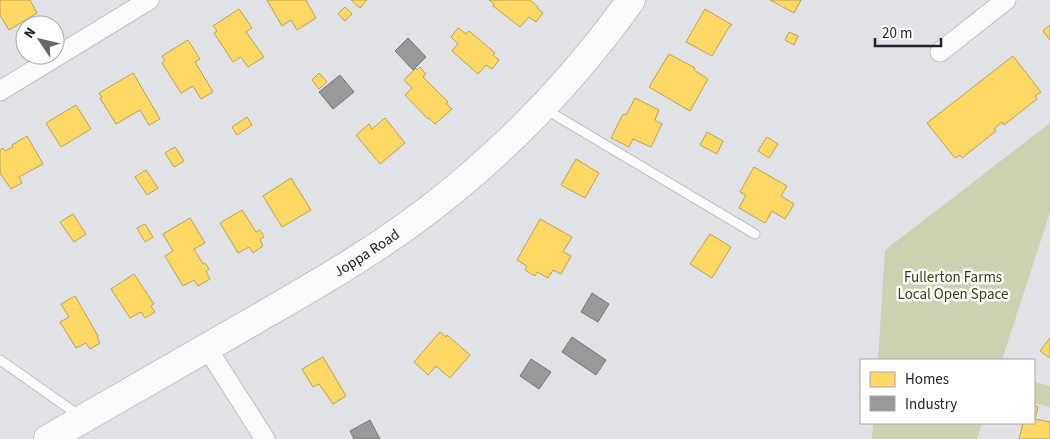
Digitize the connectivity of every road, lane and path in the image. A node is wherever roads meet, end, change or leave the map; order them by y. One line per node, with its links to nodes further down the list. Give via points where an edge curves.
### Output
1 (150, 0): 5 (street)
2 (631, 0): 6 (main road, Joppa Road)
3 (1006, 0): 4 (street)
4 (940, 52)
5 (0, 91)
6 (542, 108): 7 (lane); 8 (main road, Joppa Road, via 486,162 412,222 337,272)
7 (755, 234)
8 (207, 348): 10 (main road, Joppa Road); 12 (street)
9 (0, 360): 10 (lane)
10 (83, 419): 11 (main road, Joppa Road)
11 (48, 439)
12 (265, 439)

